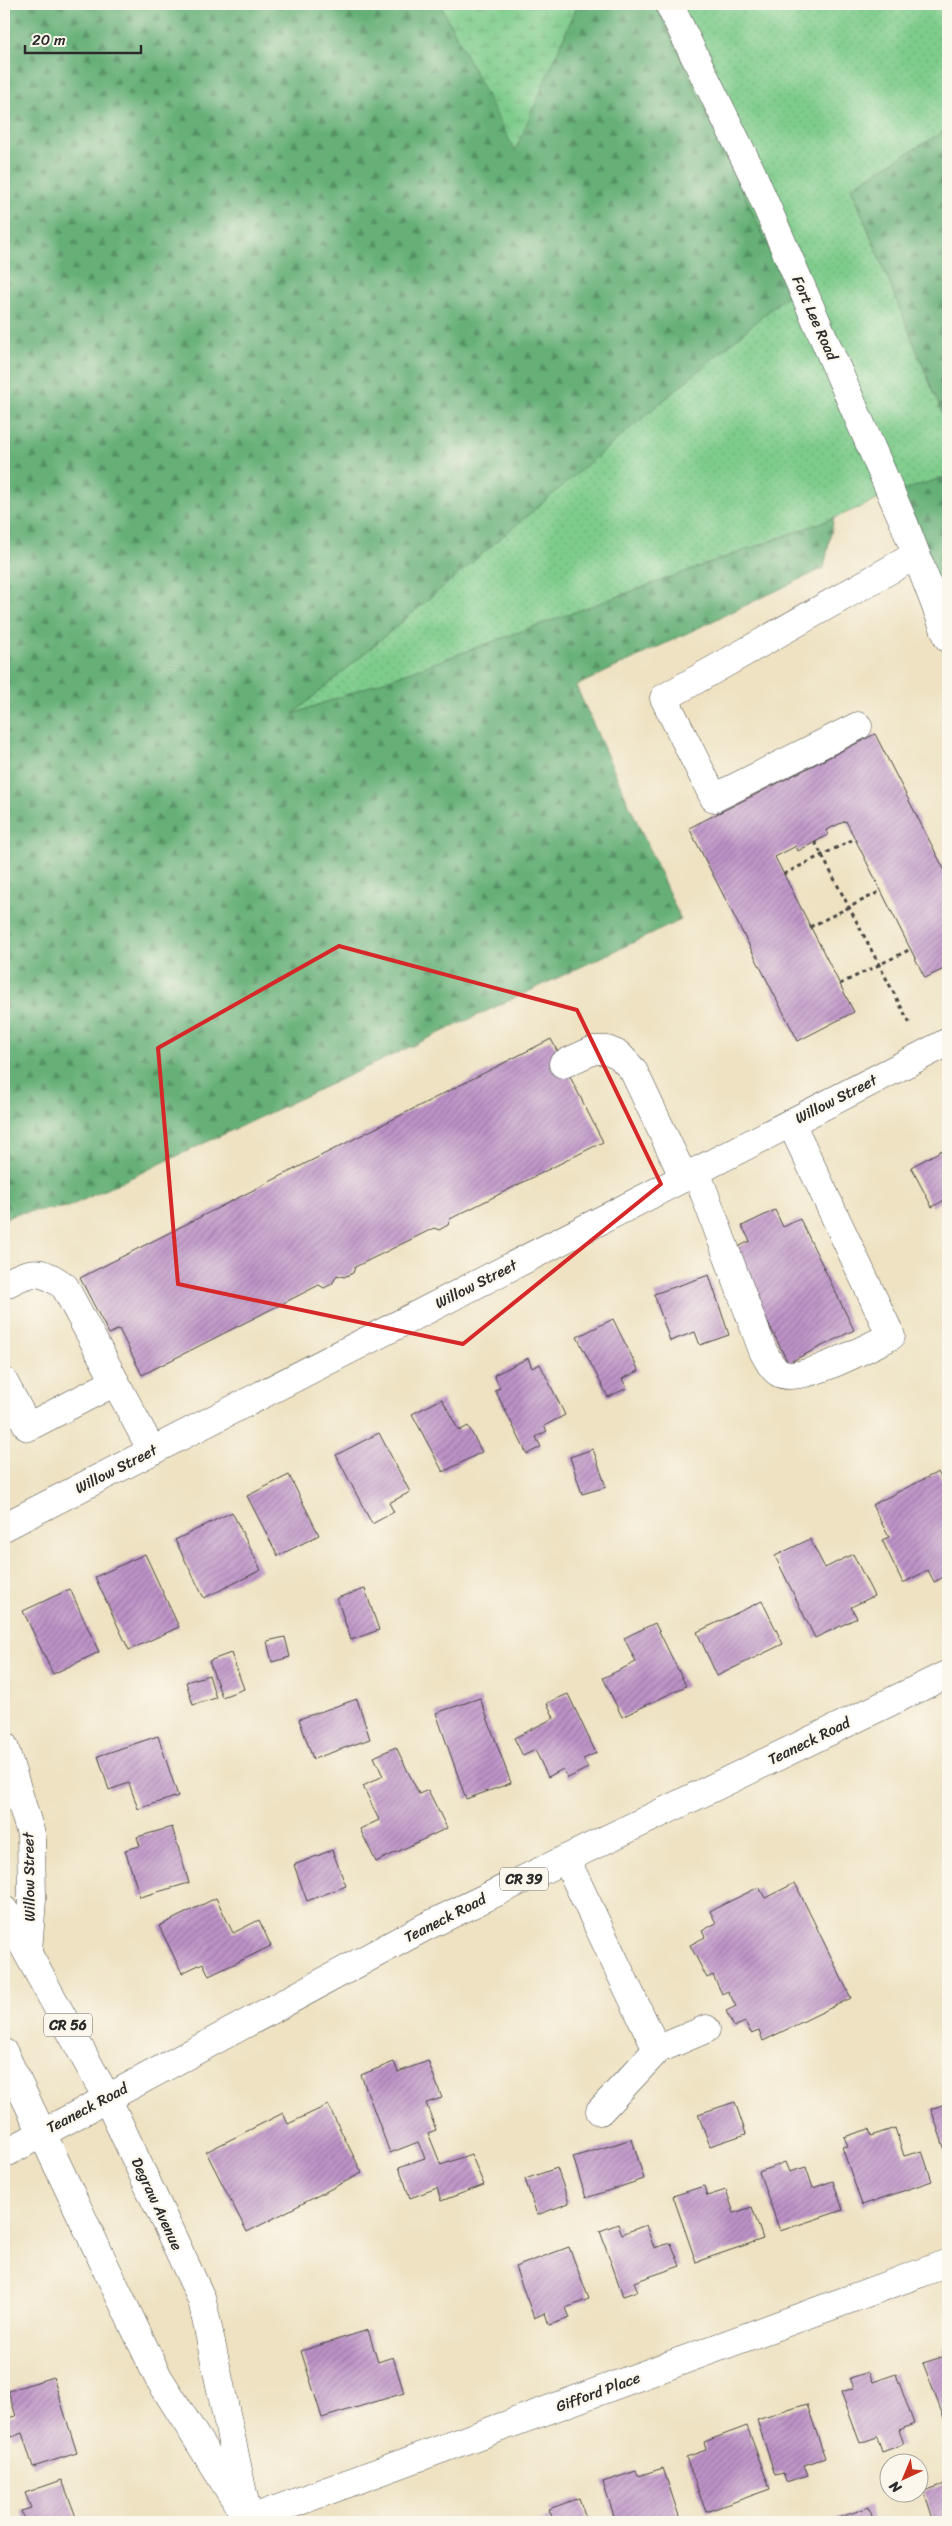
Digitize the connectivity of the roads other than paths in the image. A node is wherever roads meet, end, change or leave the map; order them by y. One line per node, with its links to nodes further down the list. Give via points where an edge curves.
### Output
1 (669, 4): 2 (street, Fort Lee Road, via 752,173)
2 (916, 556): 3 (street, Fort Lee Road); 4 (street, via 664,698 714,798)
3 (948, 638)
4 (858, 726)
5 (937, 1048): 7 (street, Willow Street)
6 (563, 1064): 8 (street, via 594,1050 620,1055 633,1070)
7 (791, 1123): 8 (street, Willow Street); 8 (street, via 891,1336 814,1371 790,1376 778,1372 763,1351)
8 (690, 1174): 12 (street, Willow Street)
9 (4, 1285): 11 (street, via 27,1272 50,1275 65,1287)
10 (4, 1382): 11 (street, via 28,1427)
11 (115, 1382): 12 (street)
12 (152, 1451): 13 (street, Willow Street)
13 (4, 1527)
14 (948, 1674): 16 (street, Teaneck Road / CR 39)
15 (4, 1746): 18 (street, Willow Street, via 31,1834 32,1900)
16 (566, 1859): 20 (street); 22 (street, Teaneck Road / CR 39, via 425,1927)
17 (4, 1910): 18 (street, Degraw Avenue / CR 56)
18 (28, 1951): 22 (street, Degraw Avenue / CR 56)
19 (706, 2029): 20 (street)
20 (657, 2050): 23 (street)
21 (4, 2053): 24 (street)
22 (107, 2098): 24 (street, Teaneck Road / CR 39); 27 (street, Degraw Avenue / CR 56, via 202,2300)
23 (600, 2112)
24 (41, 2133): 25 (street, Teaneck Road / CR 39); 27 (street, via 158,2378)
25 (4, 2154)
26 (948, 2263): 27 (street, Gifford Place)
27 (248, 2521)

